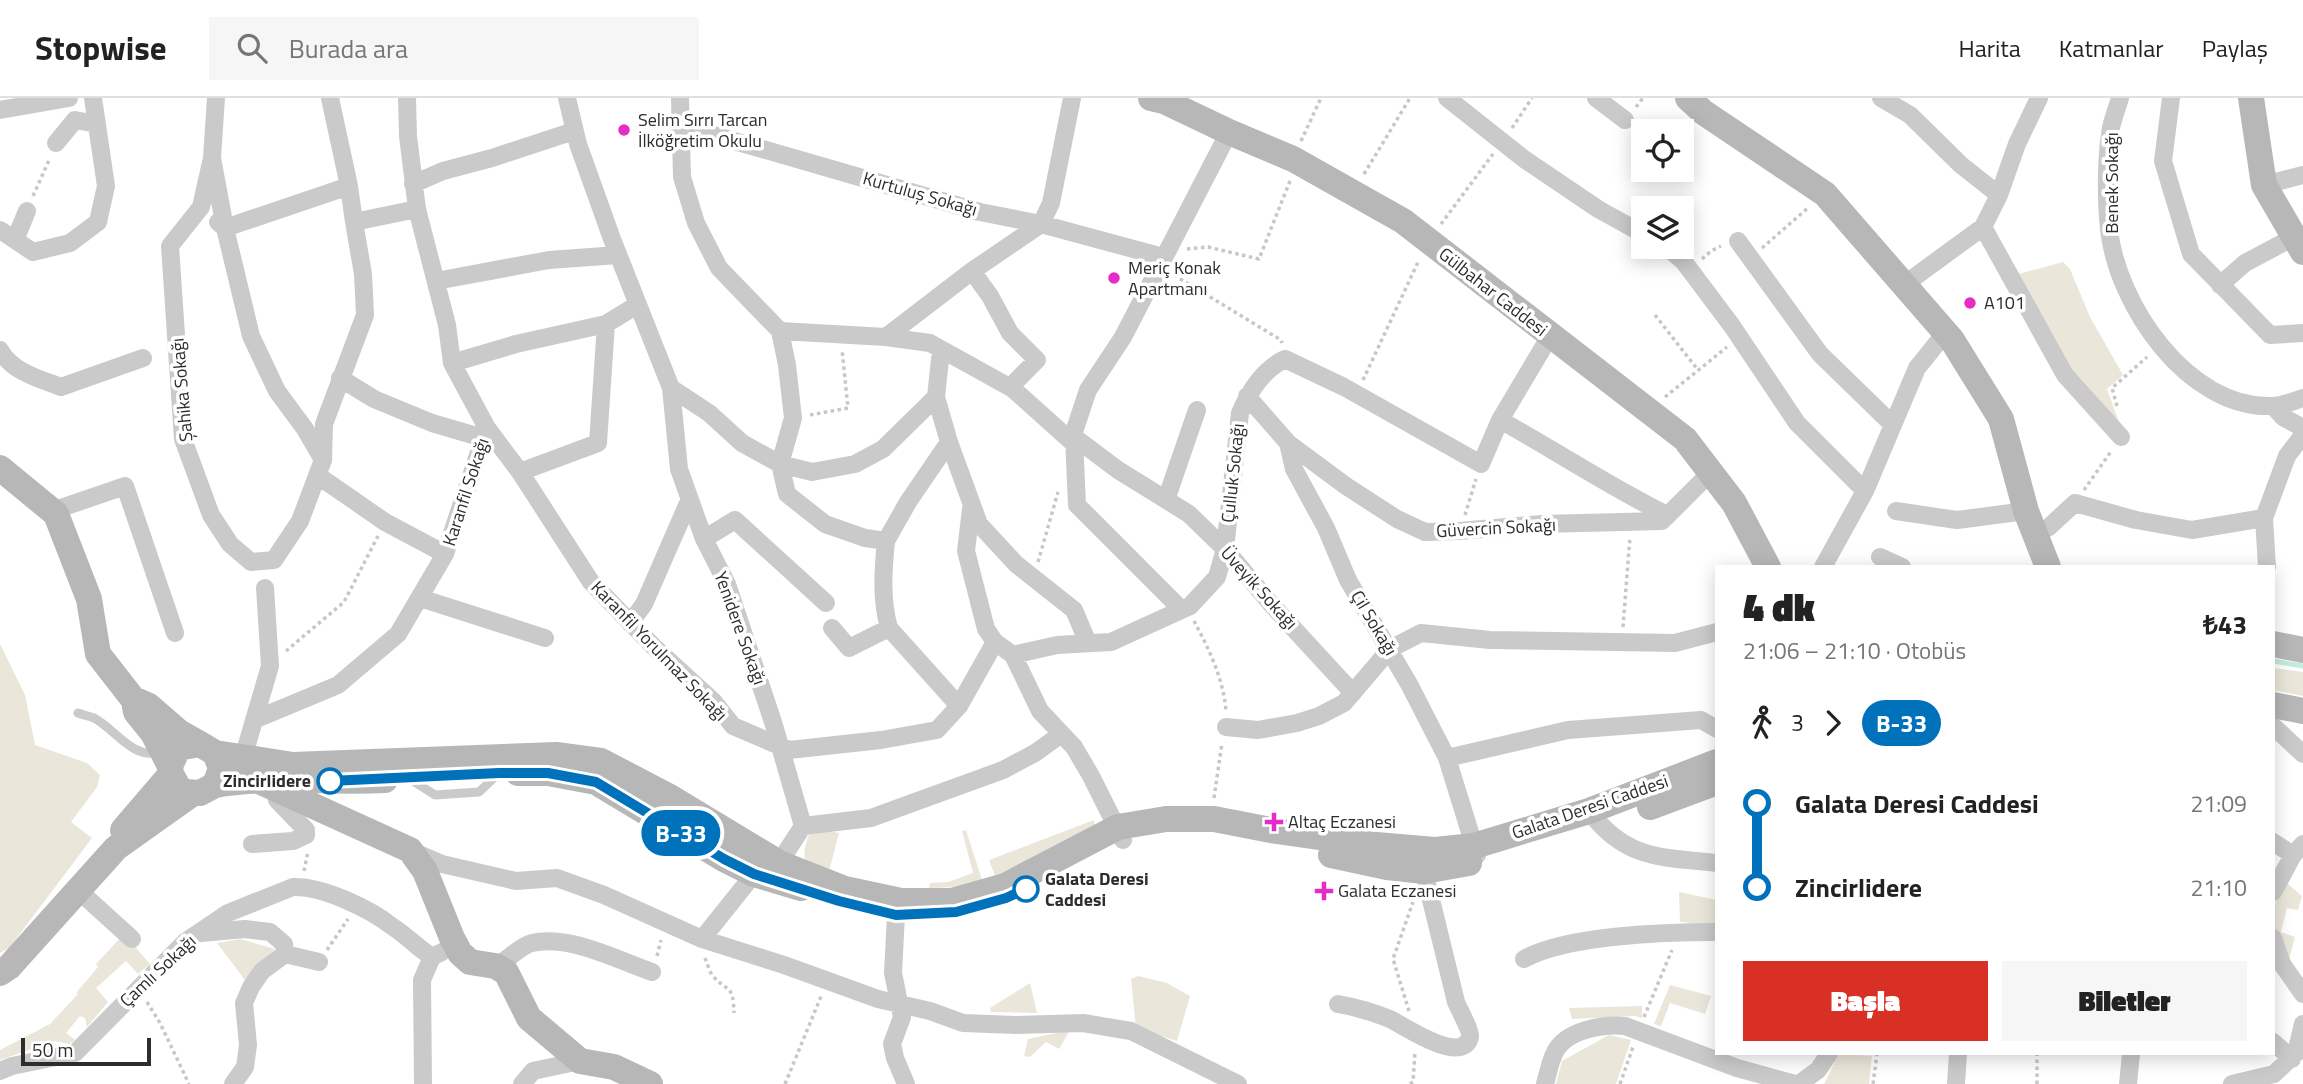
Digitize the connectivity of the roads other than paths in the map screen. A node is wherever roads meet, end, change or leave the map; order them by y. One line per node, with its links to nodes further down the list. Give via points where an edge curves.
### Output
1 (69, 98): 19 (street)
2 (93, 98): 21 (street)
3 (216, 98): 26 (street)
4 (330, 98): 29 (street)
5 (407, 98): 28 (street, Karanfil Sokağı)
6 (567, 98): 23 (street, Yenidere Sokağı)
7 (680, 98): 22 (street)
8 (1072, 98): 36 (street, via 1051,203)
9 (1447, 98): 37 (street, via 1502,142)
10 (1596, 98): 20 (street)
11 (1678, 98): 55 (main road, via 1816,201)
12 (1688, 98): 48 (main road, via 1825,194)
13 (1881, 98): 31 (street, via 1910,115)
14 (2039, 98): 31 (street)
15 (2120, 98): 67 (street, Benek Sokağı, via 2110,132 2108,170 2109,230 2121,278 2147,327 2200,385 2236,401)
16 (2171, 98): 49 (street, via 2163,161 2191,254)
17 (2251, 98): 30 (main road)
18 (1160, 99): 24 (main road, Gülbahar Caddesi)
19 (0, 110)
20 (1625, 120)
21 (97, 124): 25 (street, via 75,120); 40 (street, via 106,186 98,222 70,243 33,252)
22 (679, 125): 36 (street, Kurtuluş Sokağı, via 980,212); 52 (street, via 682,177 696,223 719,268)
23 (574, 131): 28 (street); 43 (street, Yenidere Sokağı)
24 (1229, 132): 44 (street); 54 (main road, Gülbahar Caddesi, via 1295,160 1403,221)
25 (56, 143)
26 (212, 158): 32 (street, Şahika Sokağı); 38 (street)
27 (2303, 175): 30 (street)
28 (414, 184): 33 (street, Karanfil Sokağı)
29 (349, 186): 35 (street); 38 (street)
30 (2264, 186): 42 (main road)
31 (1999, 195): 39 (street)
32 (201, 207): 38 (street); 80 (street, Şahika Sokağı, via 170,246 183,439 211,514 230,544 251,562 274,560 300,521)
33 (416, 209): 35 (street); 47 (street, Karanfil Sokağı)
34 (27, 211): 40 (street)
35 (354, 222): 61 (street, via 365,315)
36 (1041, 224): 44 (street, Kurtuluş Sokağı); 46 (street)
37 (1631, 227)
38 (225, 228): 80 (street, via 251,336 277,391 305,429)
39 (1983, 228): 48 (street); 74 (street, via 2066,375)
40 (7, 235)
41 (1738, 241): 70 (street, via 1820,354)
42 (2299, 244): 49 (street, via 2245,263)
43 (618, 255): 47 (street, via 549,260); 50 (street, Yenidere Sokağı)
44 (1163, 258): 75 (street, via 1123,337 1088,390)
45 (1679, 259): 83 (street, via 1797,423)
46 (972, 271): 56 (street); 63 (street, via 1010,333 1037,360)
47 (436, 281): 60 (street, Karanfil Sokağı)
48 (1905, 284): 55 (main road)
49 (2220, 285): 53 (street, via 2270,335)
50 (637, 305): 51 (street); 62 (street, Yenidere Sokağı)
51 (606, 324): 60 (street); 81 (street, via 598,443)
52 (780, 331): 56 (street, Üveyik Sokağı); 78 (street, via 793,418)
53 (2303, 333)
54 (1550, 336): 69 (street); 82 (main road, Gülbahar Caddesi, via 1685,439)
55 (1943, 336): 70 (street, via 1917,368); 91 (main road, via 2001,419)
56 (886, 337): 58 (street, Üveyik Sokağı, via 930,343)
57 (0, 350): 59 (street, via 24,372 61,387)
58 (941, 350): 63 (street, Üveyik Sokağı); 65 (street)
59 (143, 358)
60 (452, 363): 72 (street, Karanfil Sokağı)
61 (341, 378): 72 (street, via 374,400 432,423); 80 (street, via 324,424)
62 (671, 388): 78 (street, via 709,413 742,443); 85 (street, Yenidere Sokağı, via 679,469)
63 (1013, 389): 75 (street, Üveyik Sokağı)
64 (1247, 396): 69 (street, Çulluk Sokağı, via 1285,359 1481,464); 77 (street, Çil Sokağı); 94 (street, Çulluk Sokağı, via 1240,413)
65 (936, 397): 76 (street); 78 (street, via 883,449 855,464 812,472)
66 (2303, 398): 67 (street, Benek Sokağı)
67 (2273, 406): 71 (street)
68 (1197, 410): 84 (street)
69 (1500, 420): 89 (street)
70 (1893, 425): 83 (street)
71 (2303, 428)
72 (485, 433): 81 (street, Karanfil Yorulmaz Sokağı); 95 (street, Karanfil Sokağı)
73 (2303, 435): 90 (street, via 2287,456)
74 (2121, 437)
75 (1072, 439): 84 (street, Üveyik Sokağı); 106 (street, via 1077,505)
76 (949, 442): 86 (street); 93 (street)
77 (1288, 443): 89 (street, Güvercin Sokağı, via 1346,486 1425,532 1662,521); 116 (street, Çil Sokağı, via 1294,469 1348,580)
78 (780, 464): 93 (street, via 787,494 825,524)
79 (0, 468): 87 (main road)
80 (320, 468): 95 (street, via 385,522)
81 (520, 472): 107 (street, Karanfil Yorulmaz Sokağı, via 591,582)
82 (1710, 473): 89 (street); 97 (main road, Gülbahar Caddesi, via 1734,503)
83 (1865, 491): 98 (street)
84 (1166, 500): 94 (street, Üveyik Sokağı, via 1189,514)
85 (689, 502): 92 (street, Yenidere Sokağı); 107 (street, via 644,604)
86 (971, 503): 113 (street, via 966,551 986,629); 114 (street, via 979,524 1016,564 1074,610)
87 (52, 511): 110 (street, via 125,486); 120 (main road, via 89,599 98,654)
88 (1896, 511): 91 (street, via 1958,520)
89 (1667, 515)
90 (2264, 517): 91 (street, via 2192,530 2075,503 2049,527); 102 (street)
91 (2025, 519): 100 (main road); 101 (main road)
92 (704, 539): 105 (street, via 735,520); 130 (street, Yenidere Sokağı, via 727,584)
93 (886, 541): 109 (street, via 882,577)
94 (1224, 550): 106 (street, Çulluk Sokağı, via 1217,577); 119 (street, Üveyik Sokağı)
95 (445, 554): 104 (street, Karanfil Sokağı)
96 (1880, 557): 99 (street)
97 (1767, 565)
98 (1824, 565)
99 (1898, 565)
100 (2036, 565)
101 (2047, 565)
102 (2267, 565)
103 (265, 588): 125 (street, via 270,666)
104 (419, 598): 112 (street); 125 (street, Karanfil Sokağı, via 398,634 338,685)
105 (826, 603)
106 (1185, 607): 114 (street, Çulluk Sokağı, via 1111,642)
107 (630, 623): 130 (street, Karanfil Yorulmaz Sokağı, via 714,702 733,726)
108 (832, 628): 109 (street, via 849,648)
109 (889, 628): 122 (street)
110 (175, 633)
111 (1715, 633): 116 (street, via 1675,643 1490,640 1422,634)
112 (545, 638)
113 (995, 642): 118 (street); 122 (street)
114 (1088, 643): 118 (street, Çulluk Sokağı)
115 (2275, 644): 117 (main road)
116 (1390, 649): 119 (street); 133 (street, Çil Sokağı)
117 (2303, 650)
118 (1013, 655): 129 (street, via 1040,710)
119 (1353, 693): 126 (street, via 1344,703 1297,723 1258,730)
120 (134, 699): 131 (main road); 134 (main road, via 136,712)
121 (2275, 705): 123 (main road)
122 (960, 706): 130 (street, via 937,730 789,750)
123 (2303, 711)
124 (78, 713): 134 (lane)
125 (254, 720): 136 (street)
126 (1226, 727)
127 (1715, 728): 133 (street, via 1701,720 1568,730)
128 (2275, 728): 132 (street)
129 (1060, 735): 142 (street, via 1003,769 871,818); 143 (street, via 1074,747)
130 (780, 747): 142 (street, Yenidere Sokağı)
131 (208, 748): 134 (main road, via 183,747); 136 (main road, Galata Deresi Caddesi); 139 (main road, via 220,768)
132 (2303, 754)
133 (1447, 758): 149 (street, Çil Sokağı)
134 (168, 763): 139 (main road, via 178,787); 146 (main road, via 123,830)
135 (1715, 763): 141 (main road, Galata Deresi Caddesi)
136 (249, 769): 137 (main road, Galata Deresi Caddesi, via 344,782); 139 (main road, Galata Deresi Caddesi); 140 (main road)
137 (410, 770): 150 (main road, Galata Deresi Caddesi, via 556,755 601,761); 153 (main road, Galata Deresi Caddesi, via 548,773 596,782)
138 (1715, 783): 141 (main road, Galata Deresi Caddesi)
139 (204, 789): 146 (main road)
140 (280, 792): 145 (street, via 277,800 306,835 293,841); 148 (main road)
141 (1595, 818): 149 (main road, Galata Deresi Caddesi); 151 (street, via 1625,846 1649,856)
142 (803, 826): 150 (street)
143 (1120, 834): 149 (main road, Galata Deresi Caddesi, via 1166,818 1214,819 1376,845); 152 (main road, Galata Deresi Caddesi, via 1215,831); 156 (main road, Galata Deresi Caddesi, via 1006,898 956,912)
144 (2275, 843): 147 (street)
145 (251, 844)
146 (116, 849): 155 (main road)
147 (2298, 849): 154 (street)
148 (410, 850): 159 (main road, via 425,871); 161 (street, via 442,864 516,881 557,878)
149 (1476, 853): 152 (main road, Galata Deresi Caddesi)
150 (779, 863): 153 (street); 156 (main road, Galata Deresi Caddesi)
151 (1715, 863)
152 (1424, 871): 171 (street, via 1456,1002 1469,1029 1465,1045 1448,1047 1388,1018)
153 (754, 874): 156 (main road, Galata Deresi Caddesi, via 839,901); 161 (street)
154 (2275, 889)
155 (78, 890): 160 (street); 169 (main road)
156 (899, 908): 172 (street, via 893,973)
157 (1715, 932): 165 (street, via 1594,940 1549,947)
158 (197, 934): 163 (street, via 245,929 270,932 284,944); 164 (street, Çamlı Sokağı, via 263,897 301,887 356,905); 180 (street, Çamlı Sokağı, via 75,1053)
159 (452, 938): 164 (street); 167 (main road, via 470,962)
160 (132, 939)
161 (702, 939): 172 (street)
162 (2275, 944): 170 (street, via 2282,964)
163 (285, 954): 166 (street); 182 (street, via 262,971 244,1003 248,1045 245,1066)
164 (432, 957): 183 (street, via 422,981)
165 (1524, 959)
166 (319, 962)
167 (495, 966): 168 (street, via 529,943 562,940); 179 (main road, via 506,972 529,1018)
168 (652, 972)
169 (0, 973)
170 (2303, 994)
171 (1338, 1004)
172 (900, 1005): 186 (street, via 902,1017 892,1044); 187 (street, via 964,1023 1083,1023 1131,1031)
173 (2303, 1024): 178 (street)
174 (2275, 1043): 178 (street)
175 (1828, 1055): 189 (street, via 1818,1070)
176 (1958, 1055): 190 (street)
177 (2131, 1055): 191 (street)
178 (2297, 1057): 181 (street)
179 (580, 1061): 184 (street, via 533,1070); 185 (main road, via 614,1067)
180 (0, 1071)
181 (2259, 1081): 192 (street)
182 (233, 1084)
183 (423, 1084)
184 (522, 1084)
185 (650, 1084)
186 (906, 1084)
187 (1238, 1084)
188 (1545, 1084): 189 (street, via 1555,1051 1564,1040 1615,1025)
189 (1797, 1084)
190 (1956, 1084)
191 (2128, 1084)
192 (2232, 1084)

